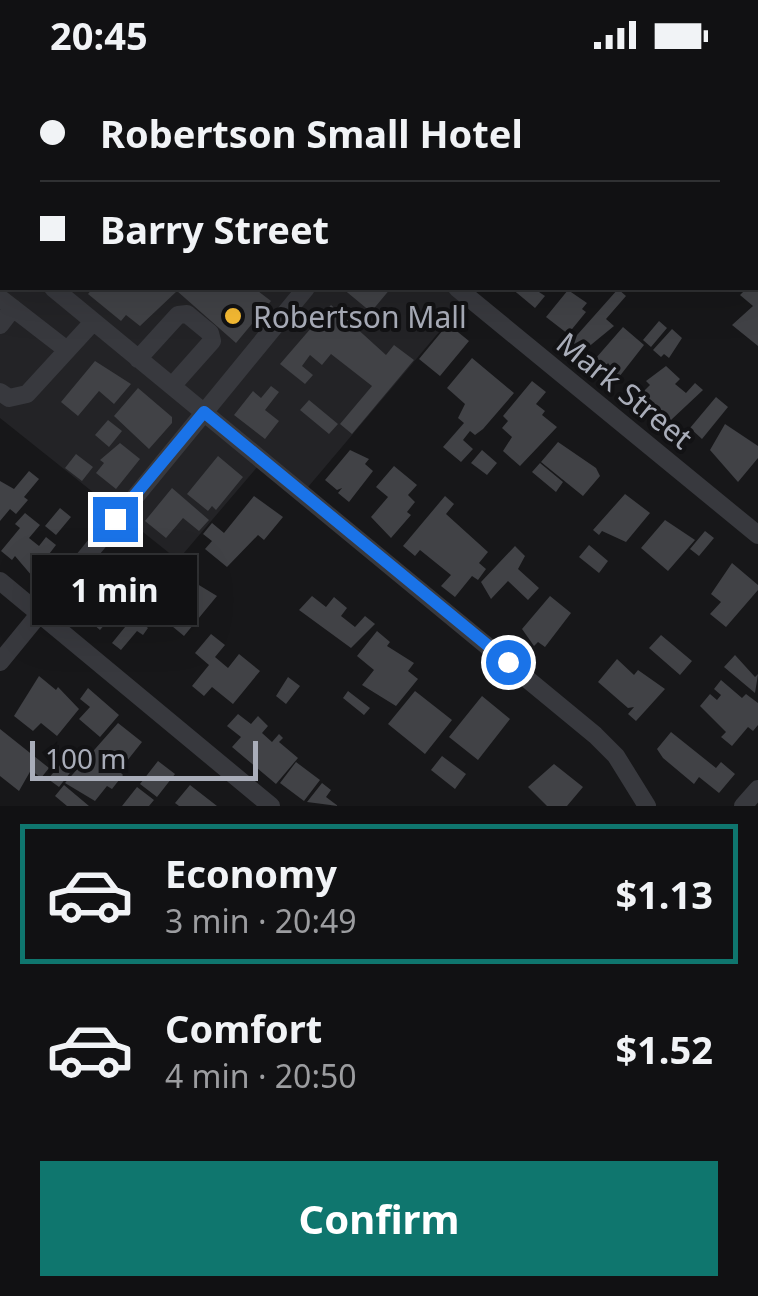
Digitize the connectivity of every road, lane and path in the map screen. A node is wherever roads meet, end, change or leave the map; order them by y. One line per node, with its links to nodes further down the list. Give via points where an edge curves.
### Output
1 (55, 290): 5 (street)
2 (298, 290): 11 (street)
3 (459, 290): 12 (street, Mark Street)
4 (7, 303): 6 (street); 7 (street)
5 (93, 322): 7 (street); 8 (street)
6 (0, 324)
7 (67, 350): 10 (street, via 27,394 9,398)
8 (138, 358): 9 (street); 9 (street, via 178,314 187,314 212,341)
9 (172, 386): 11 (street)
10 (0, 392)
11 (204, 412): 14 (street); 18 (street, via 595,735)
12 (758, 536)
13 (0, 581): 14 (street)
14 (39, 613): 15 (street); 17 (street)
15 (0, 662)
16 (758, 788): 19 (street)
17 (271, 806)
18 (648, 806)
19 (743, 806)

